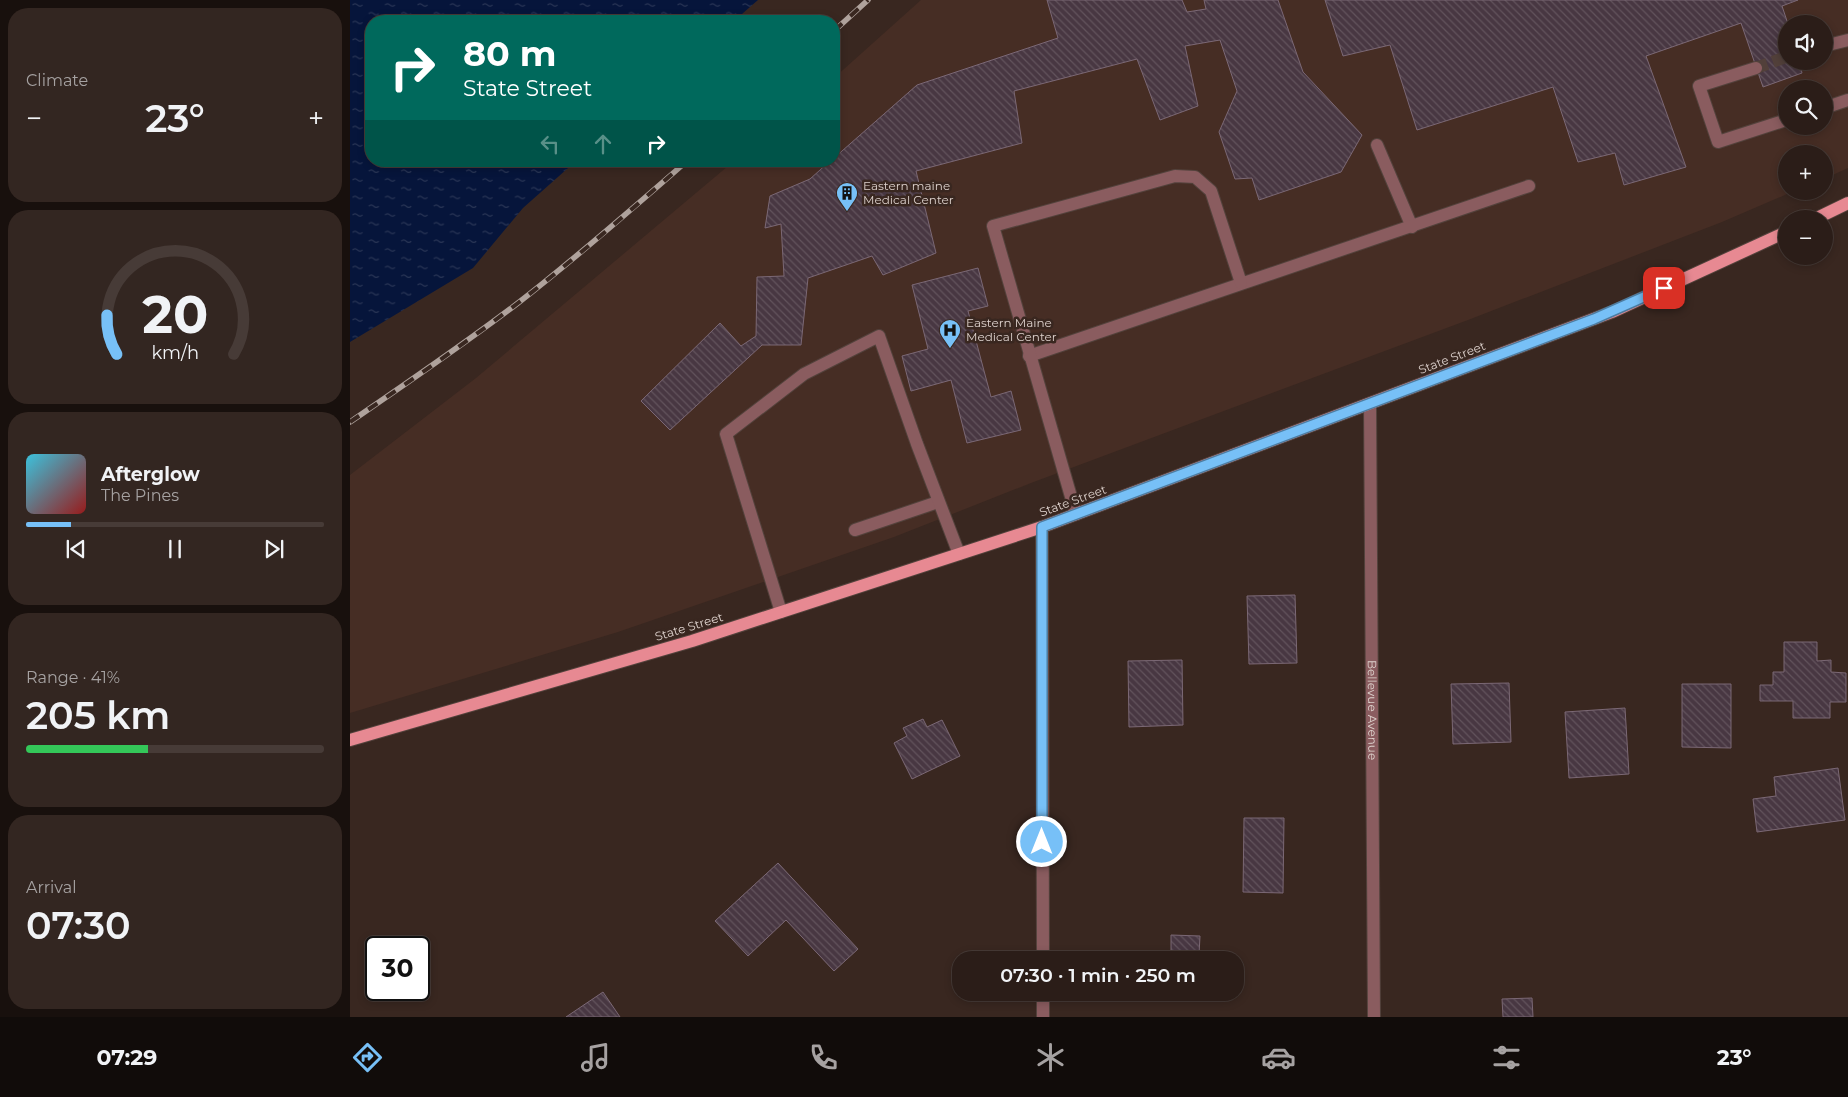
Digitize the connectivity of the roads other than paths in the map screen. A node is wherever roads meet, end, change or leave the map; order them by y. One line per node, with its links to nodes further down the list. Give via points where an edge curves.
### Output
1 (1848, 40): 2 (street)
2 (1833, 44)
3 (1756, 68): 6 (street, via 1699,86 1718,142)
4 (1848, 100): 5 (street)
5 (1833, 105)
6 (1778, 123)
7 (1377, 145): 11 (street)
8 (1529, 186): 11 (street)
9 (1848, 204): 10 (main road)
10 (1833, 211)
11 (1412, 227): 13 (street)
12 (1778, 236): 15 (main road, State Street, via 1612,312)
13 (1241, 283): 14 (street); 14 (street, via 1211,191 1194,177 1176,176 993,226)
14 (1029, 356): 17 (street)
15 (1370, 404): 17 (main road, State Street); 26 (street, Bellevue Avenue)
16 (938, 502): 19 (street); 20 (street); 21 (street, via 879,336 804,374 726,434)
17 (1076, 514): 18 (main road, State Street)
18 (1042, 527): 20 (main road, State Street); 23 (street)
19 (855, 530)
20 (959, 554): 21 (main road, State Street)
21 (781, 612): 22 (main road, State Street, via 692,642)
22 (350, 740)
23 (1042, 951)
24 (1043, 1001): 25 (street)
25 (1043, 1017)
26 (1374, 1017)

